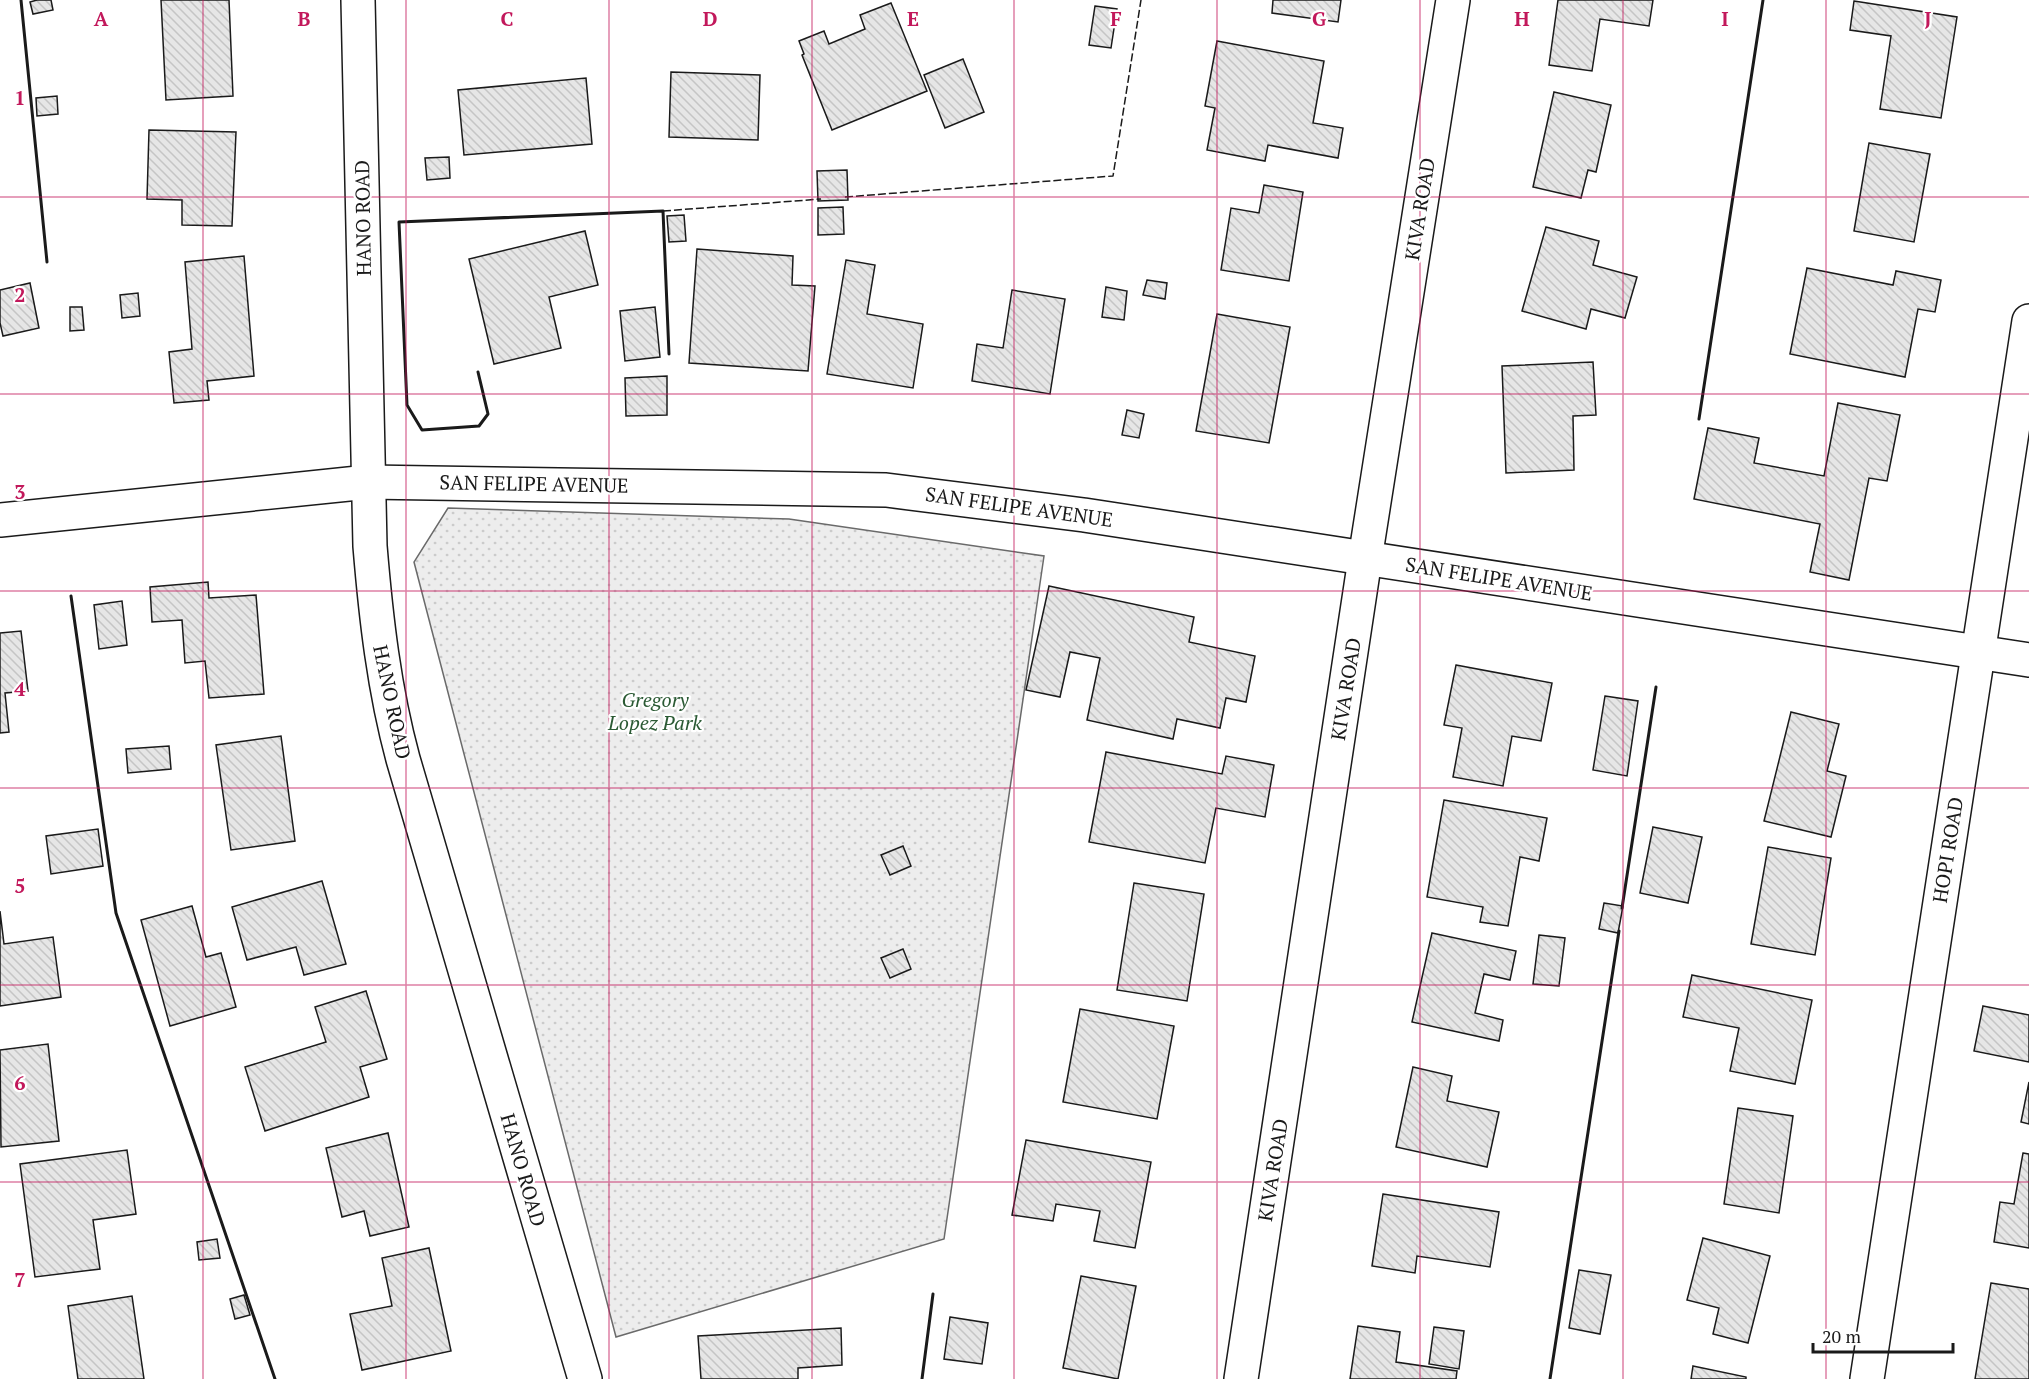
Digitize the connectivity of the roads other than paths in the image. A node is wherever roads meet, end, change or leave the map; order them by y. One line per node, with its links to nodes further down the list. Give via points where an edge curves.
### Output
1 (358, 0): 4 (street, HANO ROAD)
2 (1453, 0): 6 (street, KIVA ROAD)
3 (2029, 321): 7 (street, HOPI ROAD)
4 (368, 482): 5 (street, SAN FELIPE AVENUE); 6 (street, SAN FELIPE AVENUE, via 886,490 1084,515); 9 (street, HANO ROAD, via 376,623 392,717)
5 (0, 520)
6 (1365, 559): 7 (street, SAN FELIPE AVENUE); 10 (street, KIVA ROAD)
7 (1978, 651): 8 (street, SAN FELIPE AVENUE); 11 (street, HOPI ROAD)
8 (2029, 660)
9 (585, 1379)
10 (1241, 1379)
11 (1867, 1379)

